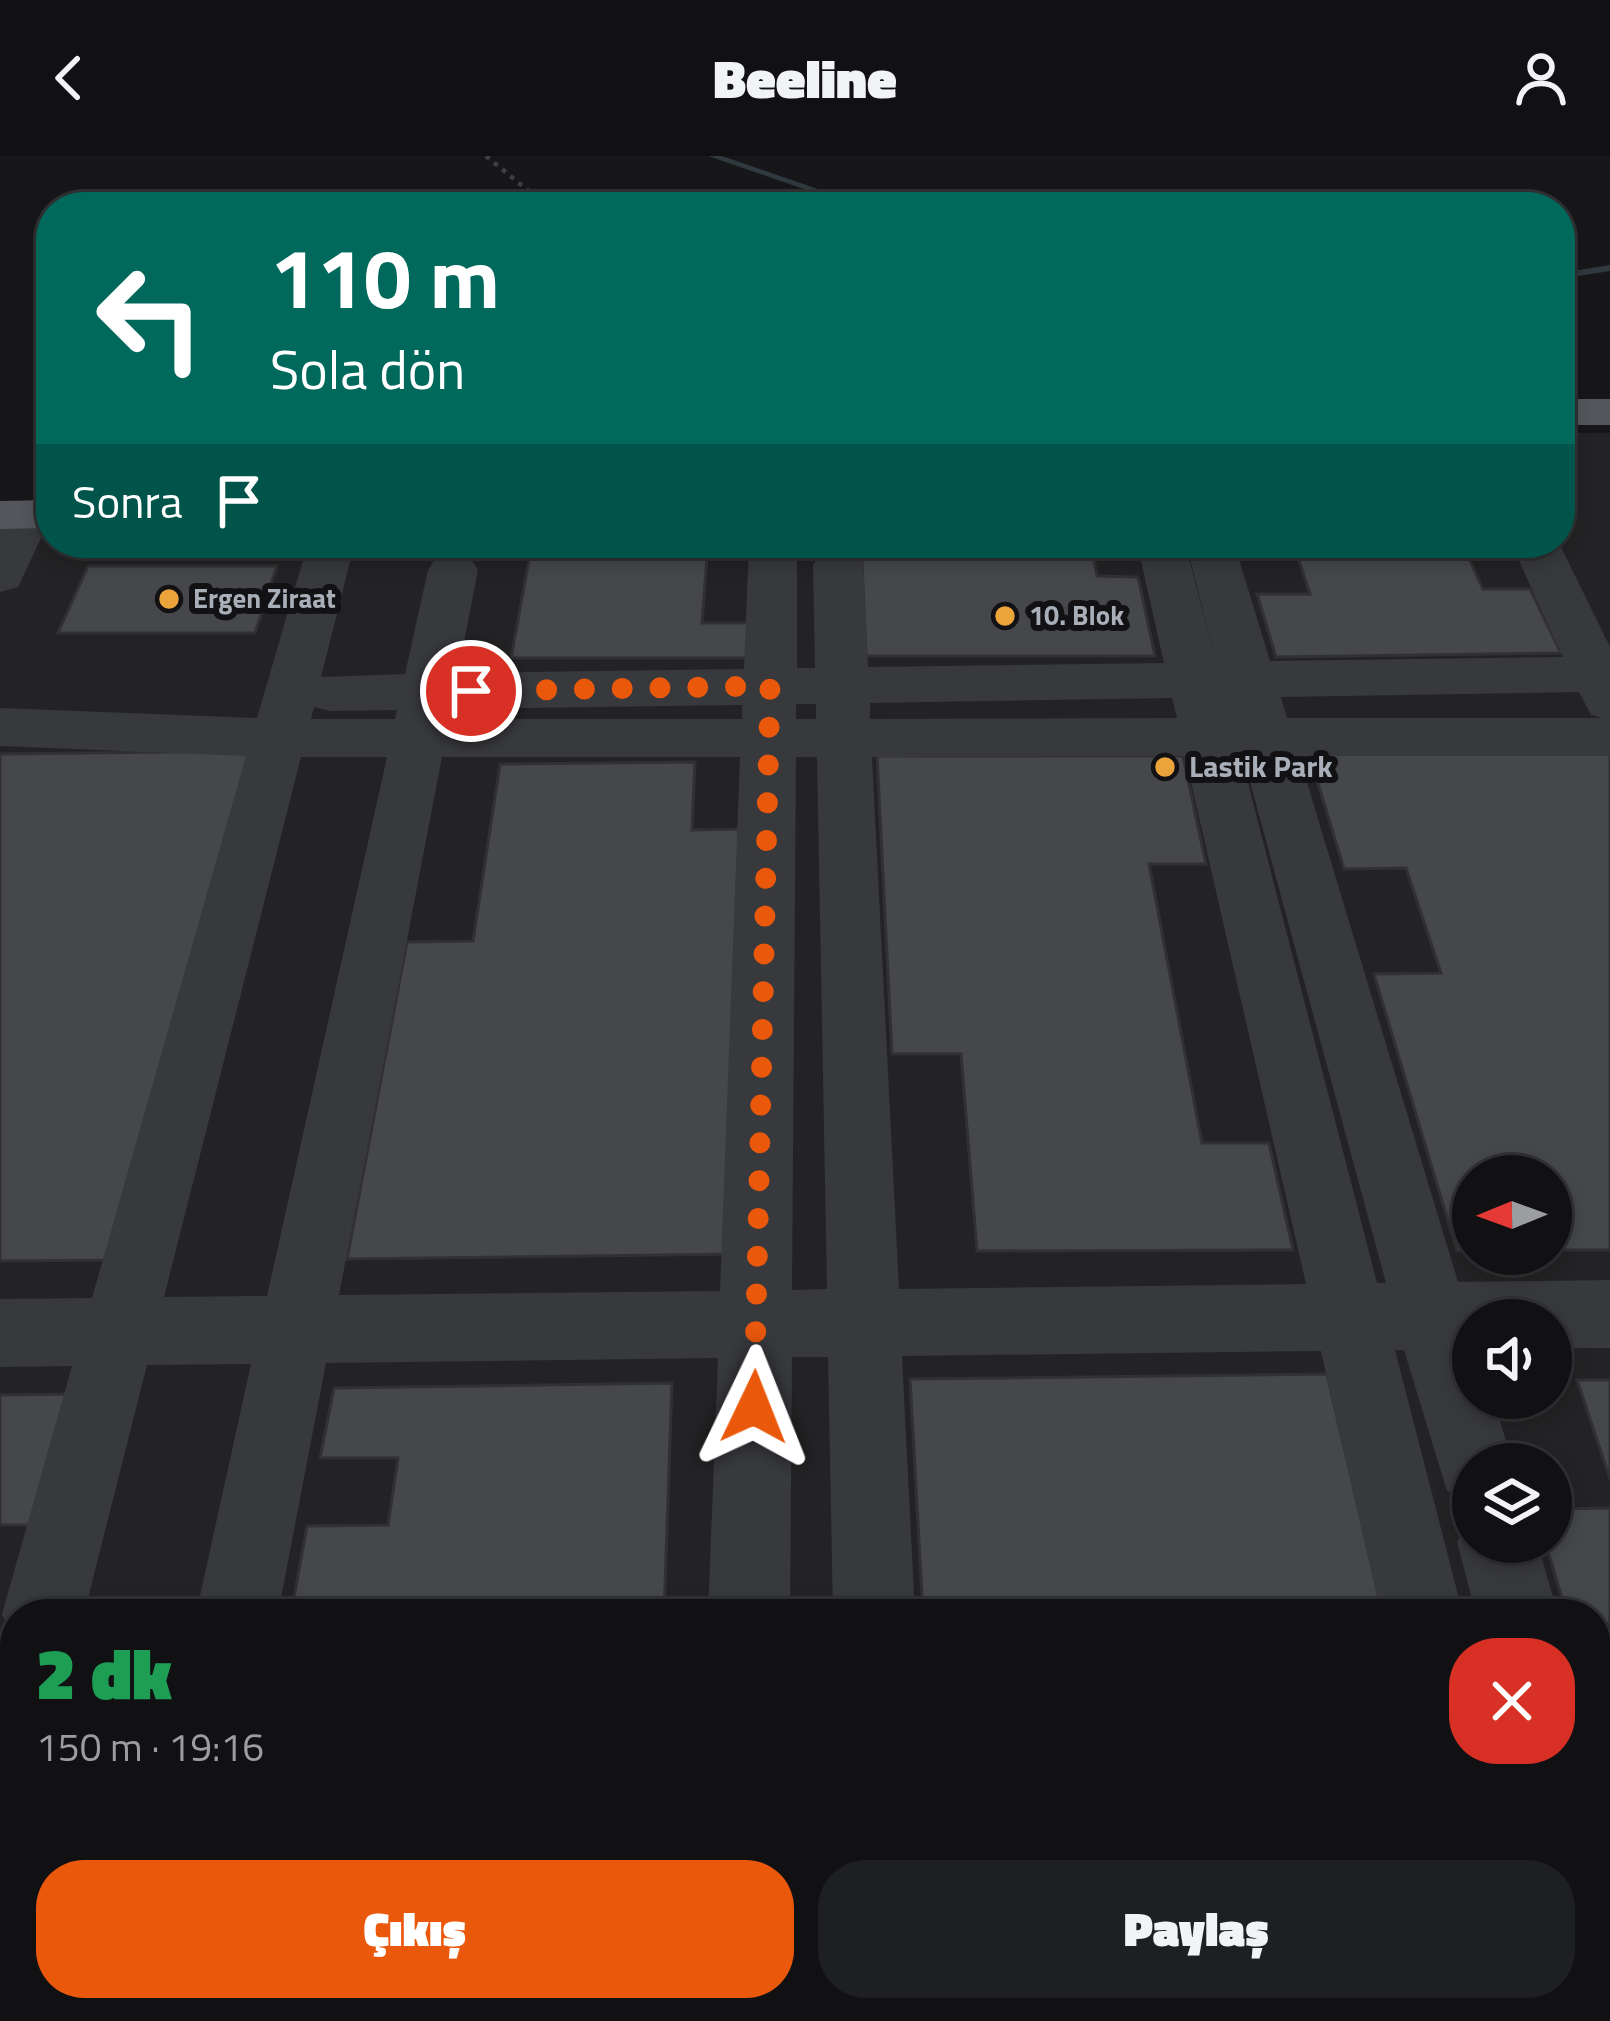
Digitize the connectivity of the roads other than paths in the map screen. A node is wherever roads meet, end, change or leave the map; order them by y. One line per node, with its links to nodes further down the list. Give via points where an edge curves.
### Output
1 (1575, 412): 2 (main road)
2 (1610, 412)
3 (26, 515): 11 (street)
4 (327, 558): 17 (street)
5 (773, 558): 15 (street)
6 (1167, 558): 13 (street)
7 (1212, 558): 13 (street)
8 (1543, 558): 12 (street)
9 (838, 565): 14 (street)
10 (453, 570): 16 (street)
11 (0, 576)
12 (1606, 683): 13 (street)
13 (1229, 708): 14 (street); 19 (street); 21 (street); 22 (street)
14 (842, 711): 15 (street); 23 (street)
15 (769, 712): 16 (street); 24 (street)
16 (423, 714): 17 (street); 25 (street)
17 (284, 716): 18 (street); 26 (street)
18 (0, 727)
19 (1610, 737)
20 (1610, 1314): 21 (street)
21 (1432, 1316): 22 (street); 28 (street)
22 (1348, 1317): 23 (street); 34 (street)
23 (864, 1323): 24 (street); 33 (street)
24 (756, 1324): 25 (street); 32 (street)
25 (296, 1330): 26 (street); 31 (street)
26 (117, 1332): 27 (street); 30 (street)
27 (0, 1333)
28 (1468, 1443)
29 (1502, 1563): 35 (street)
30 (48, 1599)
31 (241, 1599)
32 (749, 1599)
33 (873, 1599)
34 (1418, 1599)
35 (1513, 1599)

